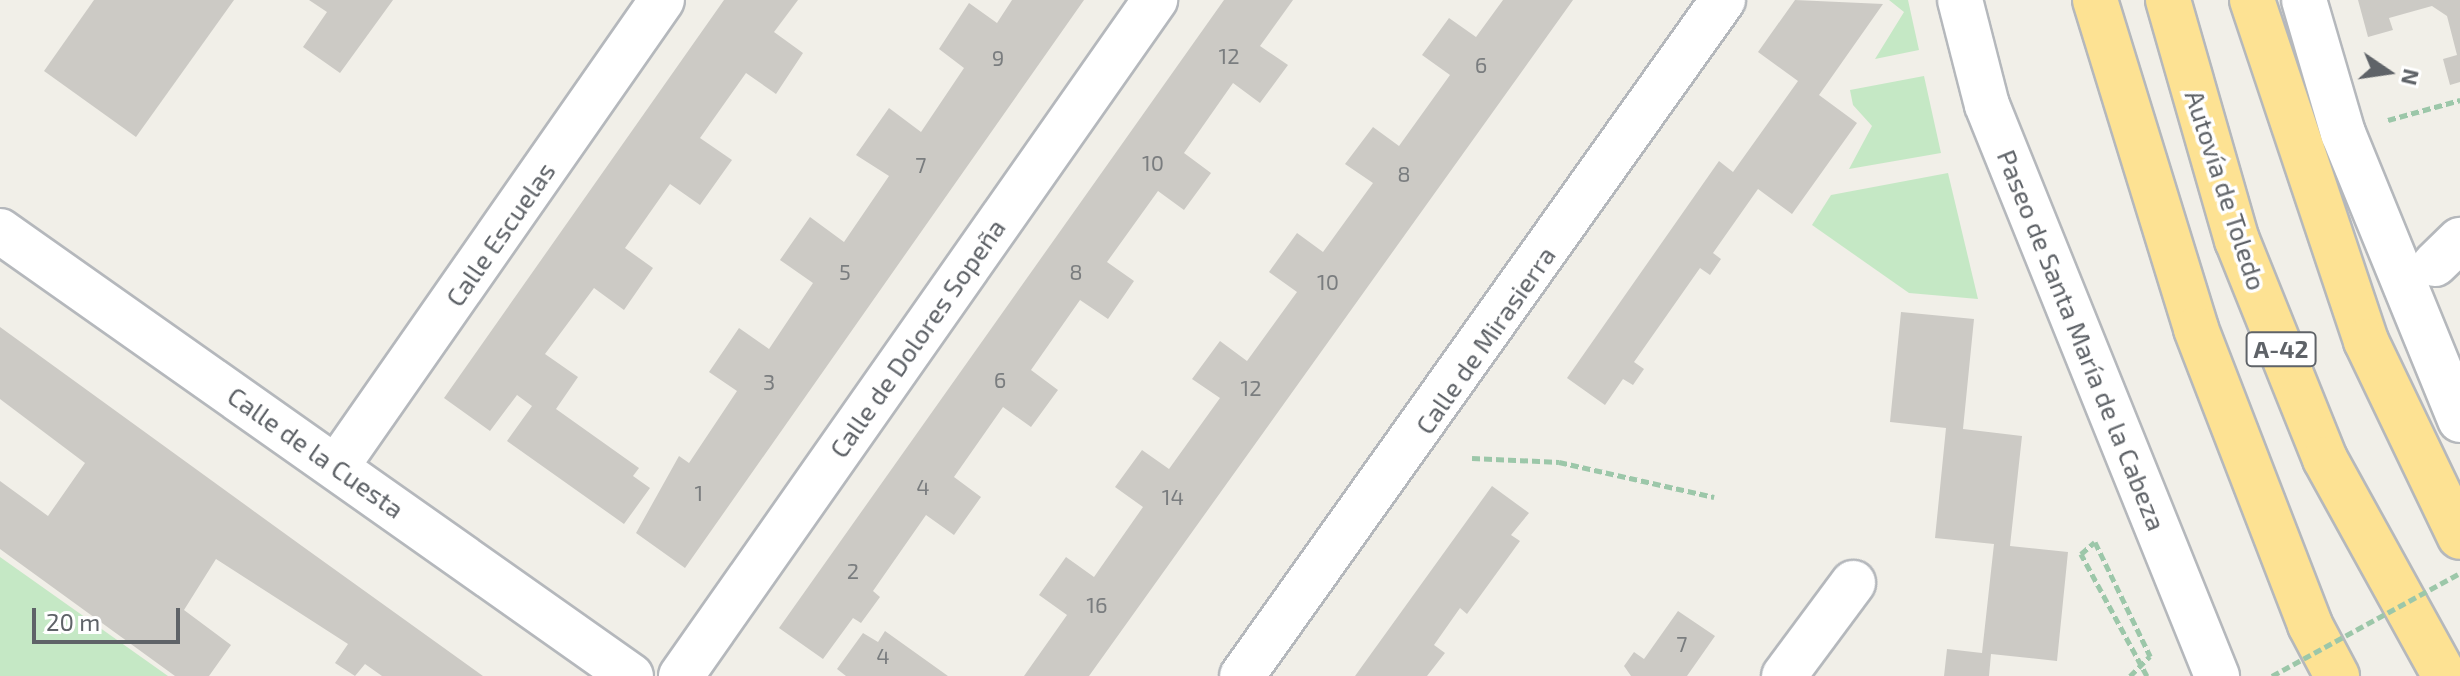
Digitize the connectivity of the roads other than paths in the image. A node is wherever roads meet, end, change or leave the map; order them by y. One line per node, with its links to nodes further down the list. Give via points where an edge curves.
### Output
1 (662, 0): 11 (street, Calle Escuelas)
2 (1155, 0): 15 (street, Calle de Dolores Sopeña)
3 (1723, 0): 16 (street, Calle de Mirasierra)
4 (1960, 0): 18 (street, Paseo de Santa María de la Cabeza, via 1987,105)
5 (2095, 0): 19 (highway, A-42, via 2196,329 2310,625)
6 (2168, 0): 20 (highway, Autovía de Toledo / A-42, via 2237,240 2319,444)
7 (2252, 0): 12 (highway, via 2366,341)
8 (2304, 0): 10 (street, via 2343,133)
9 (0, 231): 11 (street, Calle de la Cuesta)
10 (2460, 420)
11 (337, 466): 14 (street, Calle de la Cuesta)
12 (2460, 537)
13 (1853, 583): 17 (street)
14 (631, 676)
15 (681, 676)
16 (1242, 676)
17 (1784, 676)
18 (2217, 676)
19 (2337, 676)
20 (2445, 676)

